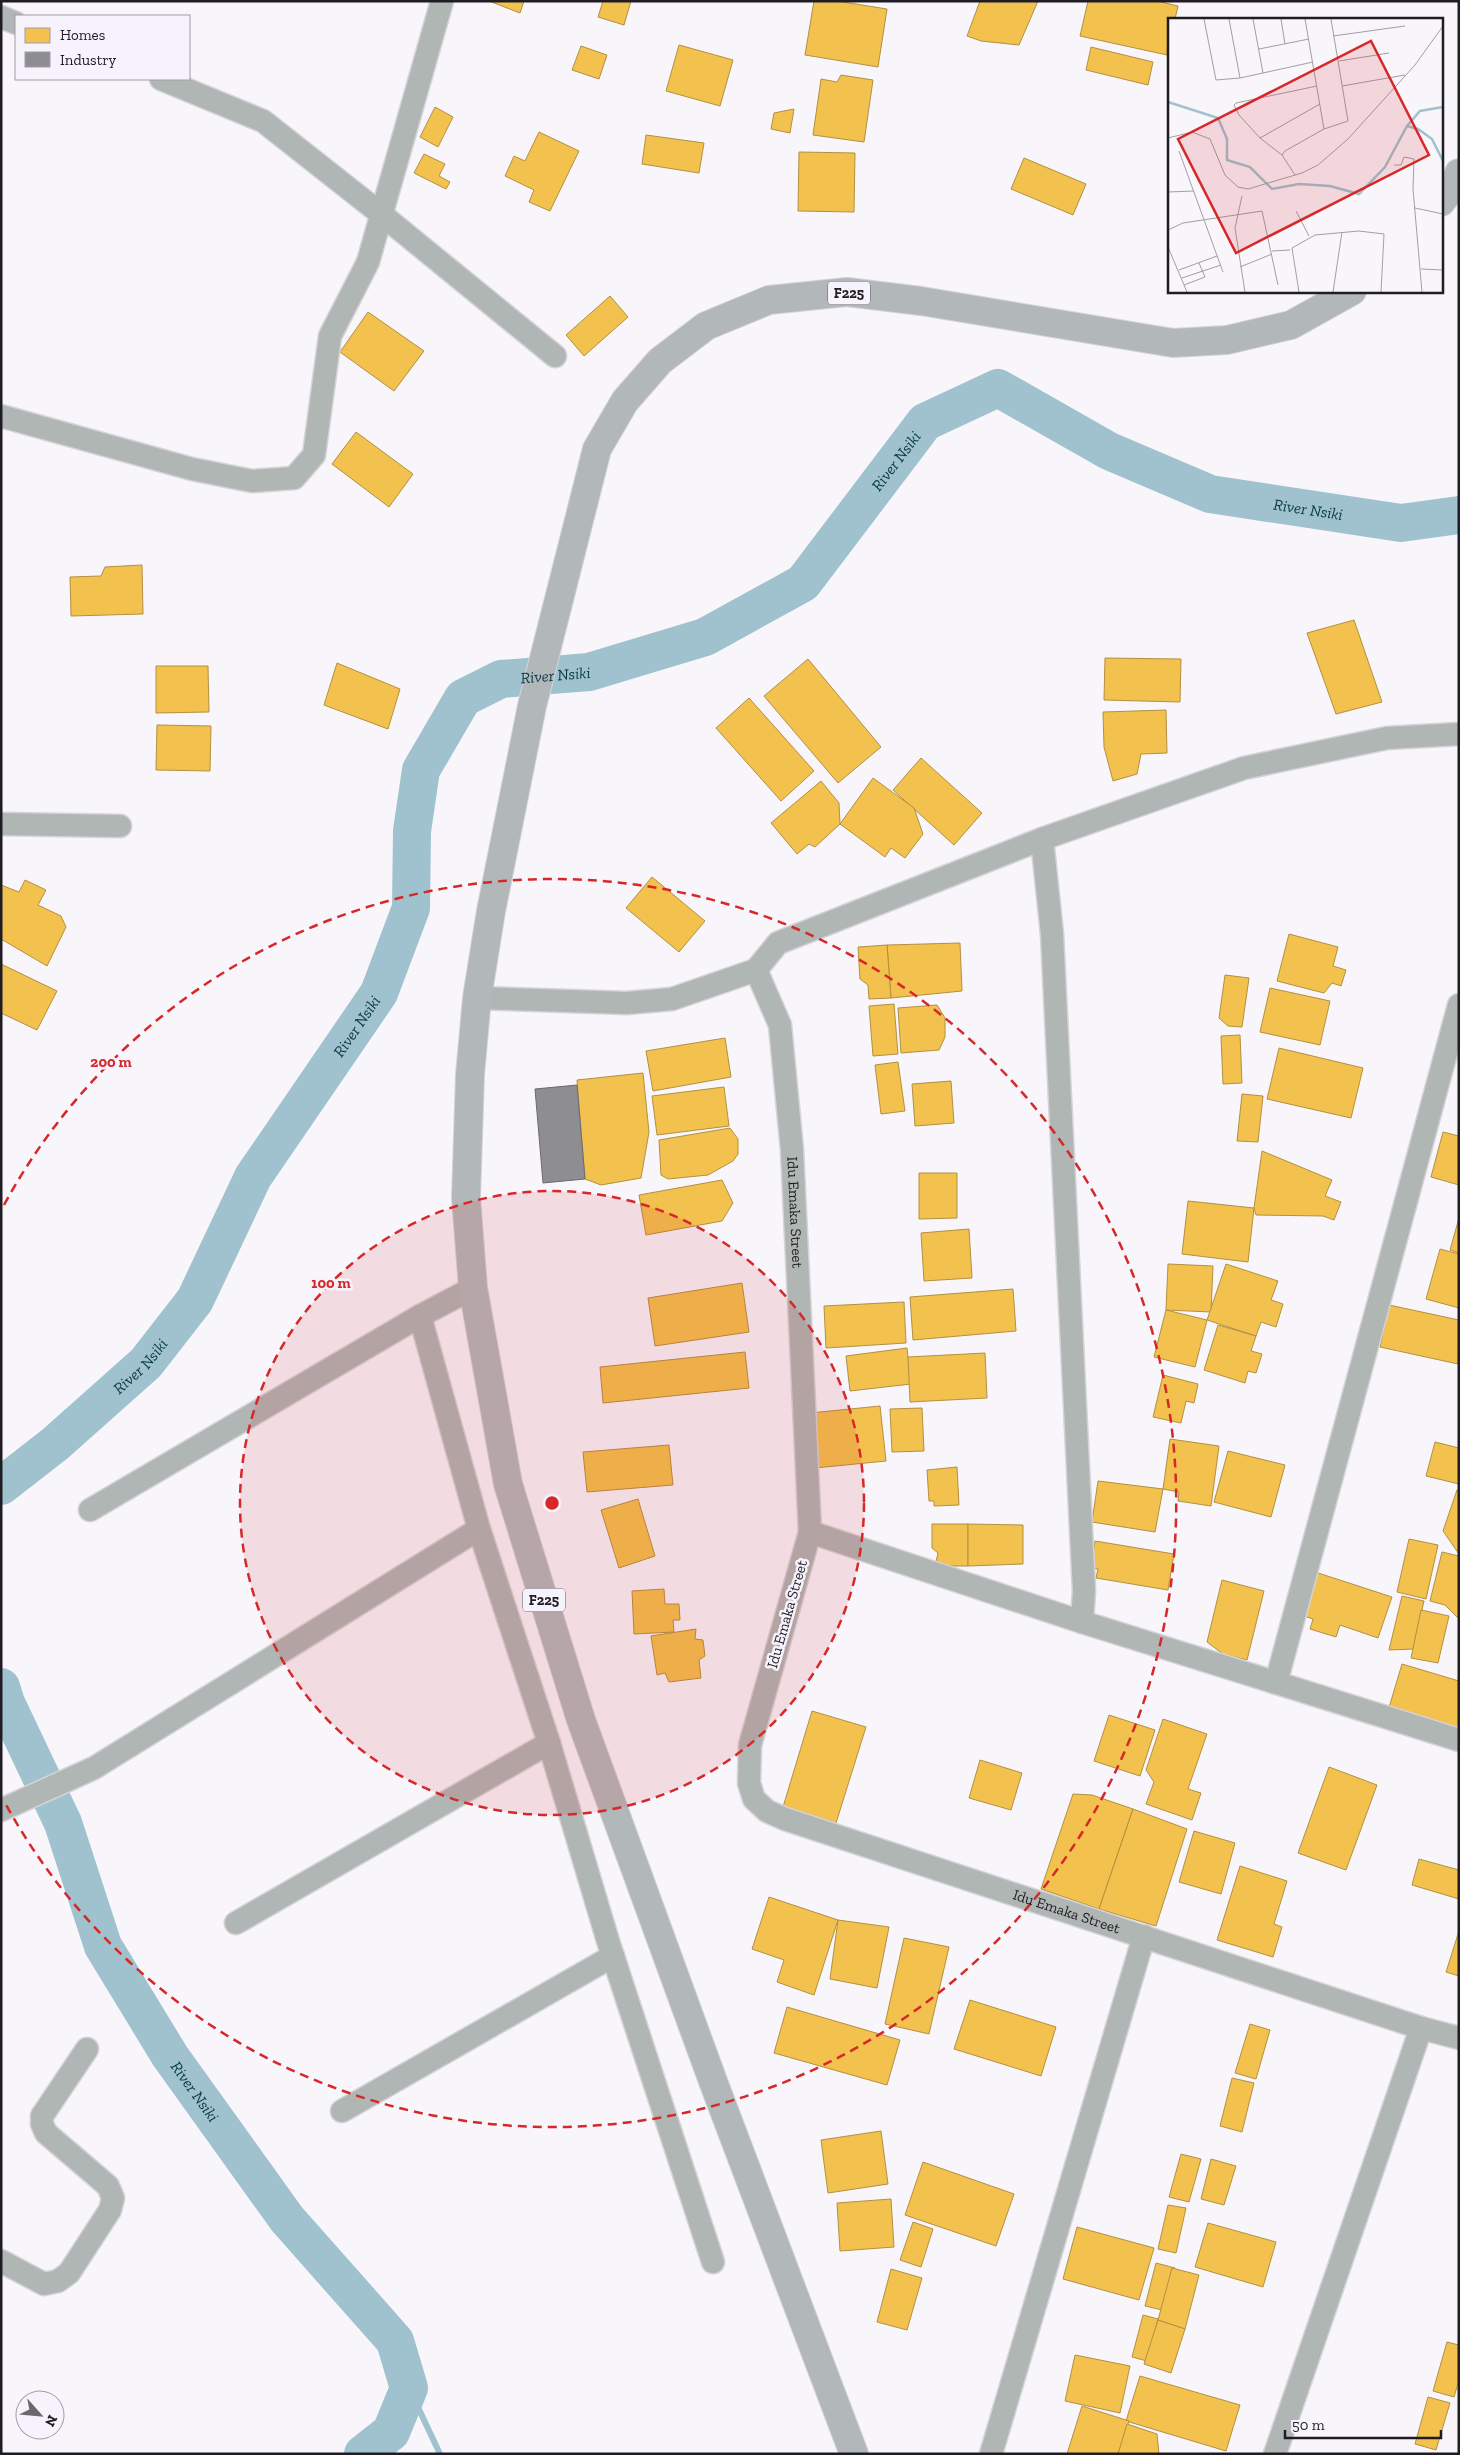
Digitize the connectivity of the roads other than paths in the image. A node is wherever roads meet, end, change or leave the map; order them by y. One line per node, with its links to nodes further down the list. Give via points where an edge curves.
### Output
1 (442, 1): 7 (street)
2 (1, 17): 3 (street)
3 (15, 23)
4 (163, 80): 7 (street, via 263,121)
5 (1459, 173): 6 (main road)
6 (1442, 201)
7 (381, 214): 9 (street); 10 (street, via 368,262 330,336 314,455 294,478 252,481 192,469)
8 (1350, 292): 16 (main road, F225, via 1291,325 1227,340 1173,343 921,301 847,292 769,300 706,326 660,361 625,402 597,449 532,706)
9 (555, 356)
10 (1, 416)
11 (1459, 734): 14 (street, via 1387,738 1244,768)
12 (1, 824): 13 (street)
13 (120, 826)
14 (1042, 839): 15 (street, via 778,942); 23 (street, via 1052,934 1084,1591)
15 (756, 970): 16 (street, via 672,999 626,1004); 22 (street, Idu Emaka Street, via 780,1025 781,1035 792,1150)
16 (477, 998): 18 (main road, F225, via 470,1075 466,1198)
17 (1459, 1006): 24 (street)
18 (473, 1288): 19 (street); 37 (main road, F225, via 508,1484 581,1720)
19 (420, 1316): 20 (street); 21 (street)
20 (90, 1510)
21 (479, 1529): 26 (street); 27 (street, via 94,1768)
22 (810, 1532): 23 (street); 29 (street, Idu Emaka Street, via 750,1745 749,1783 754,1799 767,1811 786,1818)
23 (1082, 1622): 24 (street)
24 (1276, 1683): 25 (street)
25 (1459, 1740)
26 (549, 1743): 28 (street); 30 (street)
27 (10, 1807)
28 (236, 1923)
29 (1144, 1936): 31 (street, Idu Emaka Street); 38 (street)
30 (613, 1956): 34 (street); 36 (street)
31 (1421, 2028): 32 (street, Idu Emaka Street); 39 (street)
32 (1459, 2038)
33 (86, 2049): 35 (street, via 42,2116 42,2124 46,2133 108,2186 113,2198 110,2210 69,2272 58,2281 44,2284)
34 (342, 2111)
35 (1, 2261)
36 (713, 2262)
37 (854, 2454)
38 (991, 2454)
39 (1275, 2454)

